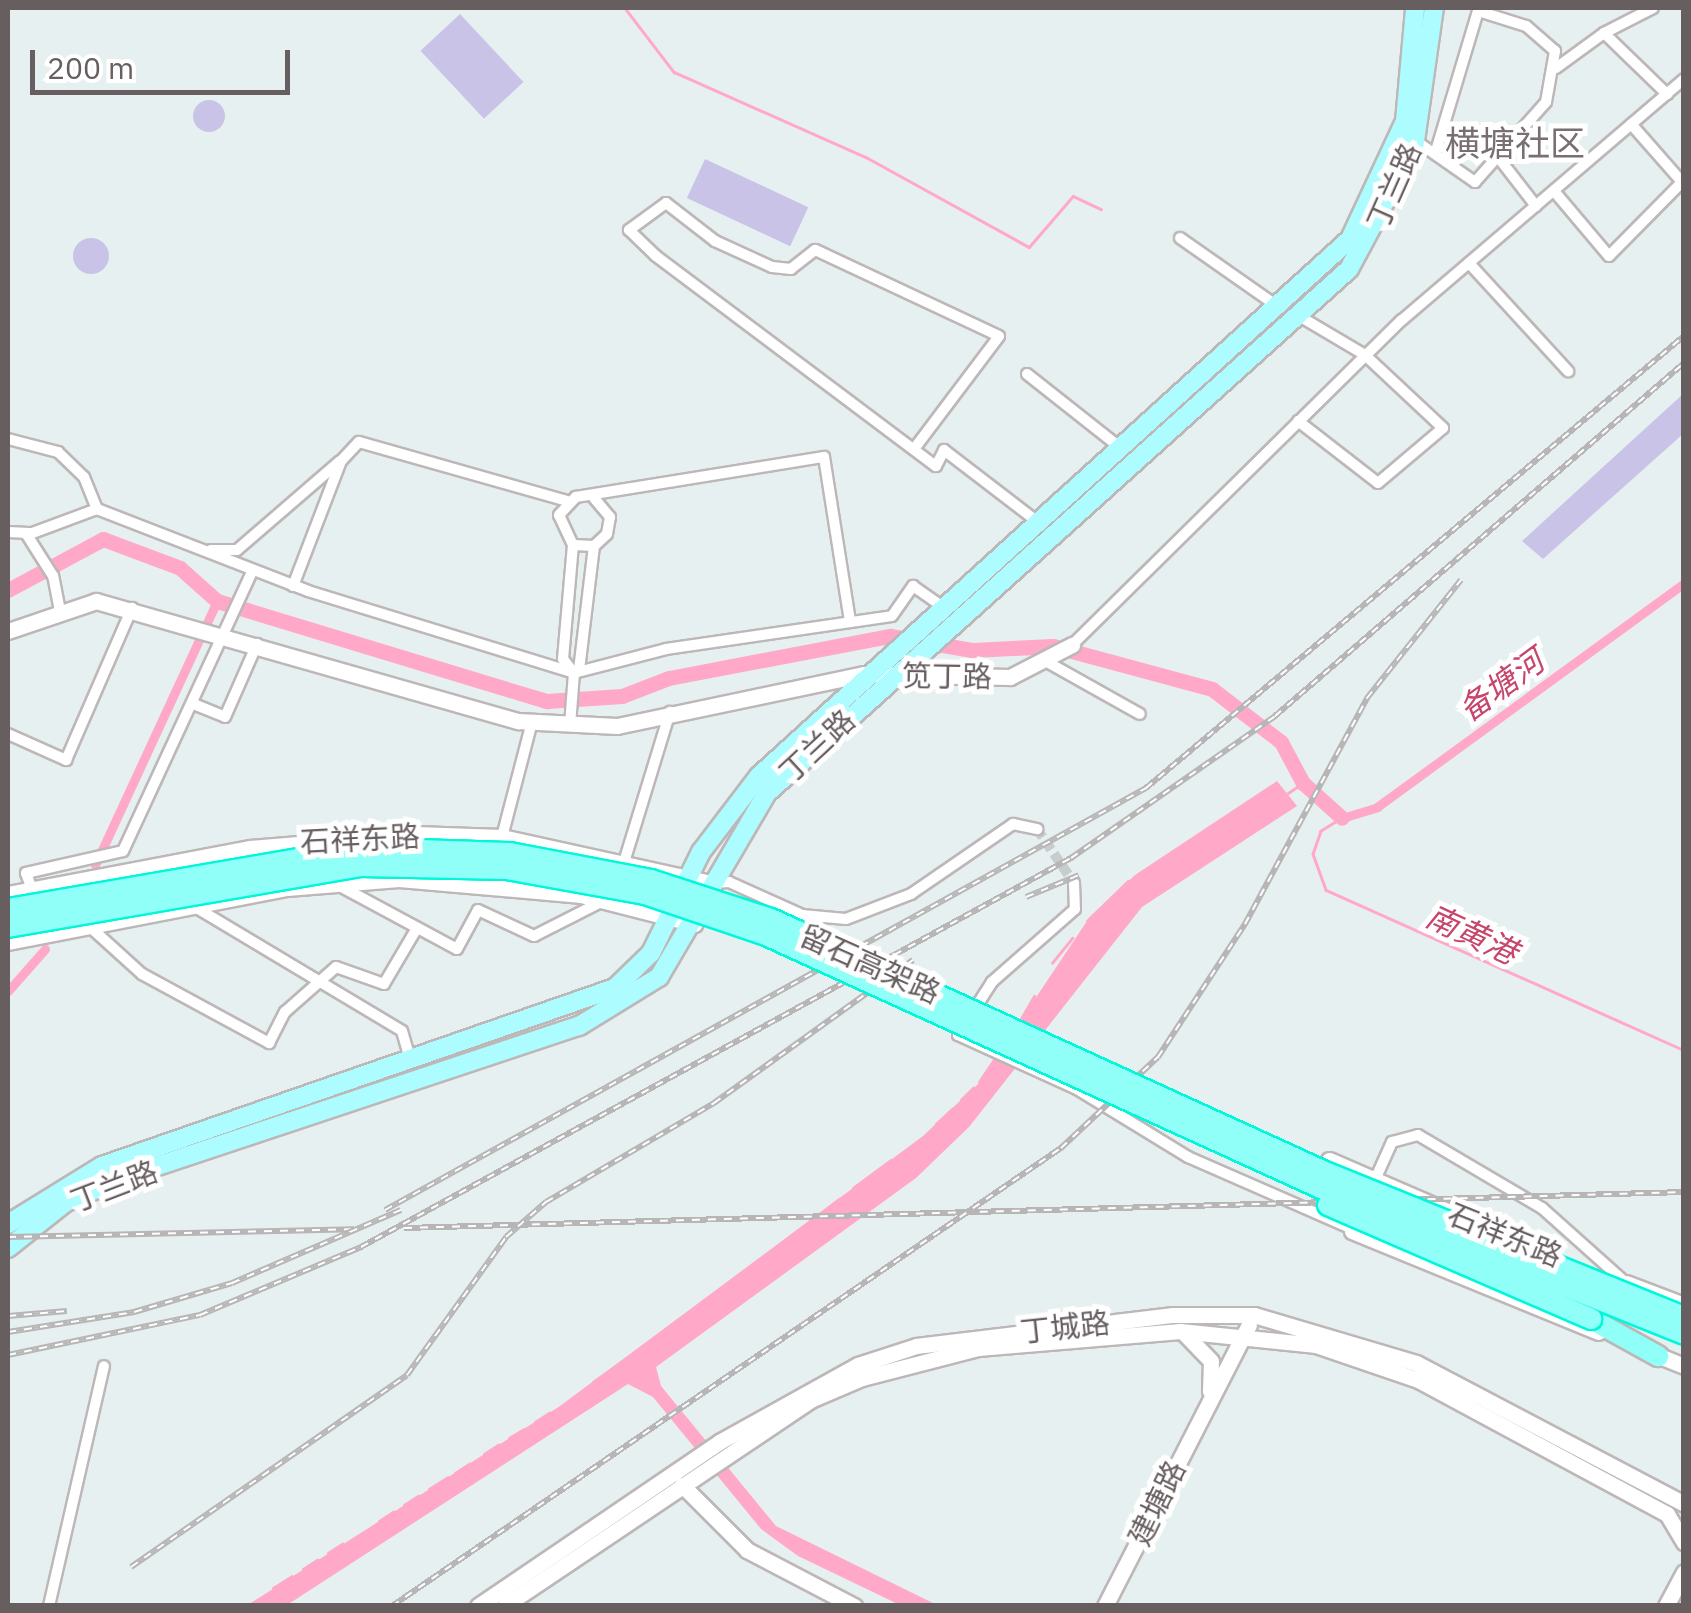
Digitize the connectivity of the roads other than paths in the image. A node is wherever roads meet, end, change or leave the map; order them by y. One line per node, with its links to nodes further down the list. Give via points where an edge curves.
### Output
1 (1415, 8): 16 (main road, 丁兰路, via 1405,121 1373,201)
2 (1434, 8): 9 (main road, 丁兰路)
3 (1653, 8): 4 (street)
4 (1604, 33): 5 (street); 7 (street)
5 (1556, 68): 10 (street, via 1556,51 1526,26 1478,11); 11 (street, via 1546,102)
6 (1684, 80): 7 (street, 笕丁路)
7 (1667, 94): 8 (street, 笕丁路)
8 (1631, 124): 12 (street, 笕丁路); 12 (street, via 1682,182 1623,244 1609,256)
9 (1416, 141): 10 (street); 16 (main road, 丁兰路, via 1366,246)
10 (1435, 154): 11 (street, via 1475,182)
11 (1498, 158): 13 (street)
12 (1554, 191): 13 (street, 笕丁路)
13 (1536, 206): 15 (street, 笕丁路)
14 (1180, 238): 16 (street)
15 (1469, 264): 17 (street, 笕丁路); 18 (street)
16 (1290, 312): 17 (street); 23 (main road, 丁兰路); 44 (main road, 丁兰路, via 951,626 911,660)
17 (1365, 355): 20 (street, 笕丁路); 20 (street, via 1444,428 1430,443 1378,483)
18 (1568, 371)
19 (1026, 374): 23 (street)
20 (1298, 421): 43 (street, 笕丁路)
21 (8, 439): 27 (street, via 58,452 84,476)
22 (914, 449): 22 (street, via 656,256 629,230 666,202 715,241 772,267 791,269 814,250 1000,336); 28 (street, via 936,466 944,450)
23 (1122, 450): 28 (main road, 丁兰路)
24 (341, 460): 26 (street, via 359,442); 33 (street, via 237,550); 35 (street)
25 (594, 498): 26 (street); 32 (street, via 610,526); 39 (street, via 824,457)
26 (568, 501): 31 (street, via 558,524)
27 (97, 509): 30 (street); 33 (street)
28 (1038, 522): 37 (main road, 丁兰路)
29 (8, 532): 30 (street)
30 (30, 534): 38 (street, via 53,576)
31 (572, 545): 32 (street); 45 (street, via 563,659)
32 (594, 546): 45 (street, via 586,664)
33 (202, 550): 34 (street)
34 (252, 572): 35 (street); 40 (street)
35 (293, 586): 45 (street)
36 (132, 607): 38 (main road, 笕丁路, via 96,601); 40 (main road, 笕丁路); 52 (street, via 66,760)
37 (942, 607): 39 (street, via 913,586 892,616); 44 (main road, 丁兰路)
38 (60, 611): 41 (main road, 笕丁路)
39 (850, 622): 45 (street, via 666,648)
40 (227, 629): 42 (main road, 笕丁路); 47 (street)
41 (8, 631)
42 (257, 644): 47 (street, via 224,718); 51 (main road, 笕丁路)
43 (1061, 654): 44 (main road, 笕丁路, via 1010,677); 49 (street)
44 (889, 667): 46 (main road, 丁兰路); 58 (main road, 丁兰路, via 767,793)
45 (574, 673): 50 (street)
46 (864, 674): 48 (main road, 笕丁路); 56 (main road, 丁兰路, via 759,776)
47 (196, 705): 60 (street, via 123,852 26,873)
48 (671, 708): 50 (main road, 笕丁路, via 617,726); 55 (street)
49 (1140, 714)
50 (571, 720): 51 (main road, 笕丁路)
51 (532, 722): 54 (street)
52 (8, 734)
53 (1036, 829): 58 (street, via 1013,824 911,894 846,919 802,914 729,882)
54 (502, 837): 55 (main road, 石祥东路); 60 (main road, 石祥东路, via 328,838)
55 (626, 859): 56 (main road, 石祥东路)
56 (688, 874): 58 (main road, 石祥东路); 65 (main road, 丁兰路)
57 (332, 882): 62 (main road, 石祥东路, via 464,882); 63 (main road, 石祥东路); 69 (street)
58 (711, 883): 66 (main road, 丁兰路)
59 (1074, 883): 77 (street, via 1075,909 992,982 958,1035 1025,1065 1188,1158)
60 (32, 888): 61 (main road, 石祥东路)
61 (8, 894)
62 (605, 900): 65 (main road, 石祥东路); 69 (street, via 534,936 478,910 456,950)
63 (194, 906): 67 (main road, 石祥东路); 71 (street)
64 (8, 909): 73 (highway, 留石高架路, bridge, via 360,848 510,853 713,898)
65 (668, 919): 66 (main road, 石祥东路); 72 (main road, 丁兰路, via 651,953 615,988)
66 (694, 924): 78 (main road, 丁兰路, via 630,1002 304,1124 130,1175 66,1202)
67 (90, 926): 70 (main road, 石祥东路); 71 (street, via 142,974 269,1043 285,1012)
68 (8, 927): 73 (highway, 留石高架路, bridge, via 294,873 507,869 710,914)
69 (417, 928): 71 (street, via 384,984 336,966)
70 (8, 942)
71 (319, 988): 72 (street, via 402,1031)
72 (410, 1059): 76 (main road, 丁兰路, via 102,1166)
73 (1077, 1066): 74 (highway, bridge); 82 (highway, 留石高架路, bridge); 85 (highway, 留石高架路, bridge, via 1321,1188); 86 (highway, bridge, via 1213,1151 1591,1319)
74 (1330, 1160): 75 (main road, 石祥东路)
75 (1375, 1179): 77 (street); 79 (main road, 石祥东路); 79 (street, via 1392,1142 1418,1134 1542,1208)
76 (8, 1224)
77 (1352, 1231): 86 (main road, 石祥东路)
78 (8, 1248)
79 (1626, 1284): 80 (main road, 石祥东路)
80 (1684, 1305)
81 (1254, 1315): 84 (main road, 建塘路); 90 (main road, 丁城路, via 916,1346 802,1390); 93 (main road, 丁城路, via 1416,1363)
82 (1684, 1318)
83 (1180, 1331): 84 (main road, 丁城路); 89 (main road, via 1211,1361); 90 (main road, 丁城路, via 916,1359 810,1400)
84 (1246, 1332): 89 (main road, 建塘路); 94 (main road, 丁城路, via 1418,1380 1667,1514)
85 (1684, 1334)
86 (1658, 1356): 88 (main road, 石祥东路)
87 (104, 1366): 96 (street)
88 (1684, 1366)
89 (1210, 1400): 100 (main road, 建塘路)
90 (724, 1447): 91 (main road, 丁城路)
91 (701, 1464): 92 (main road, 丁城路); 97 (main road, 丁城路)
92 (682, 1485): 98 (main road, 丁城路); 99 (main road, via 748,1550)
93 (1684, 1504)
94 (1684, 1542)
95 (1684, 1572): 101 (main road)
96 (48, 1606)
97 (478, 1606)
98 (504, 1606)
99 (854, 1606)
100 (1105, 1606)
101 (1666, 1606)

